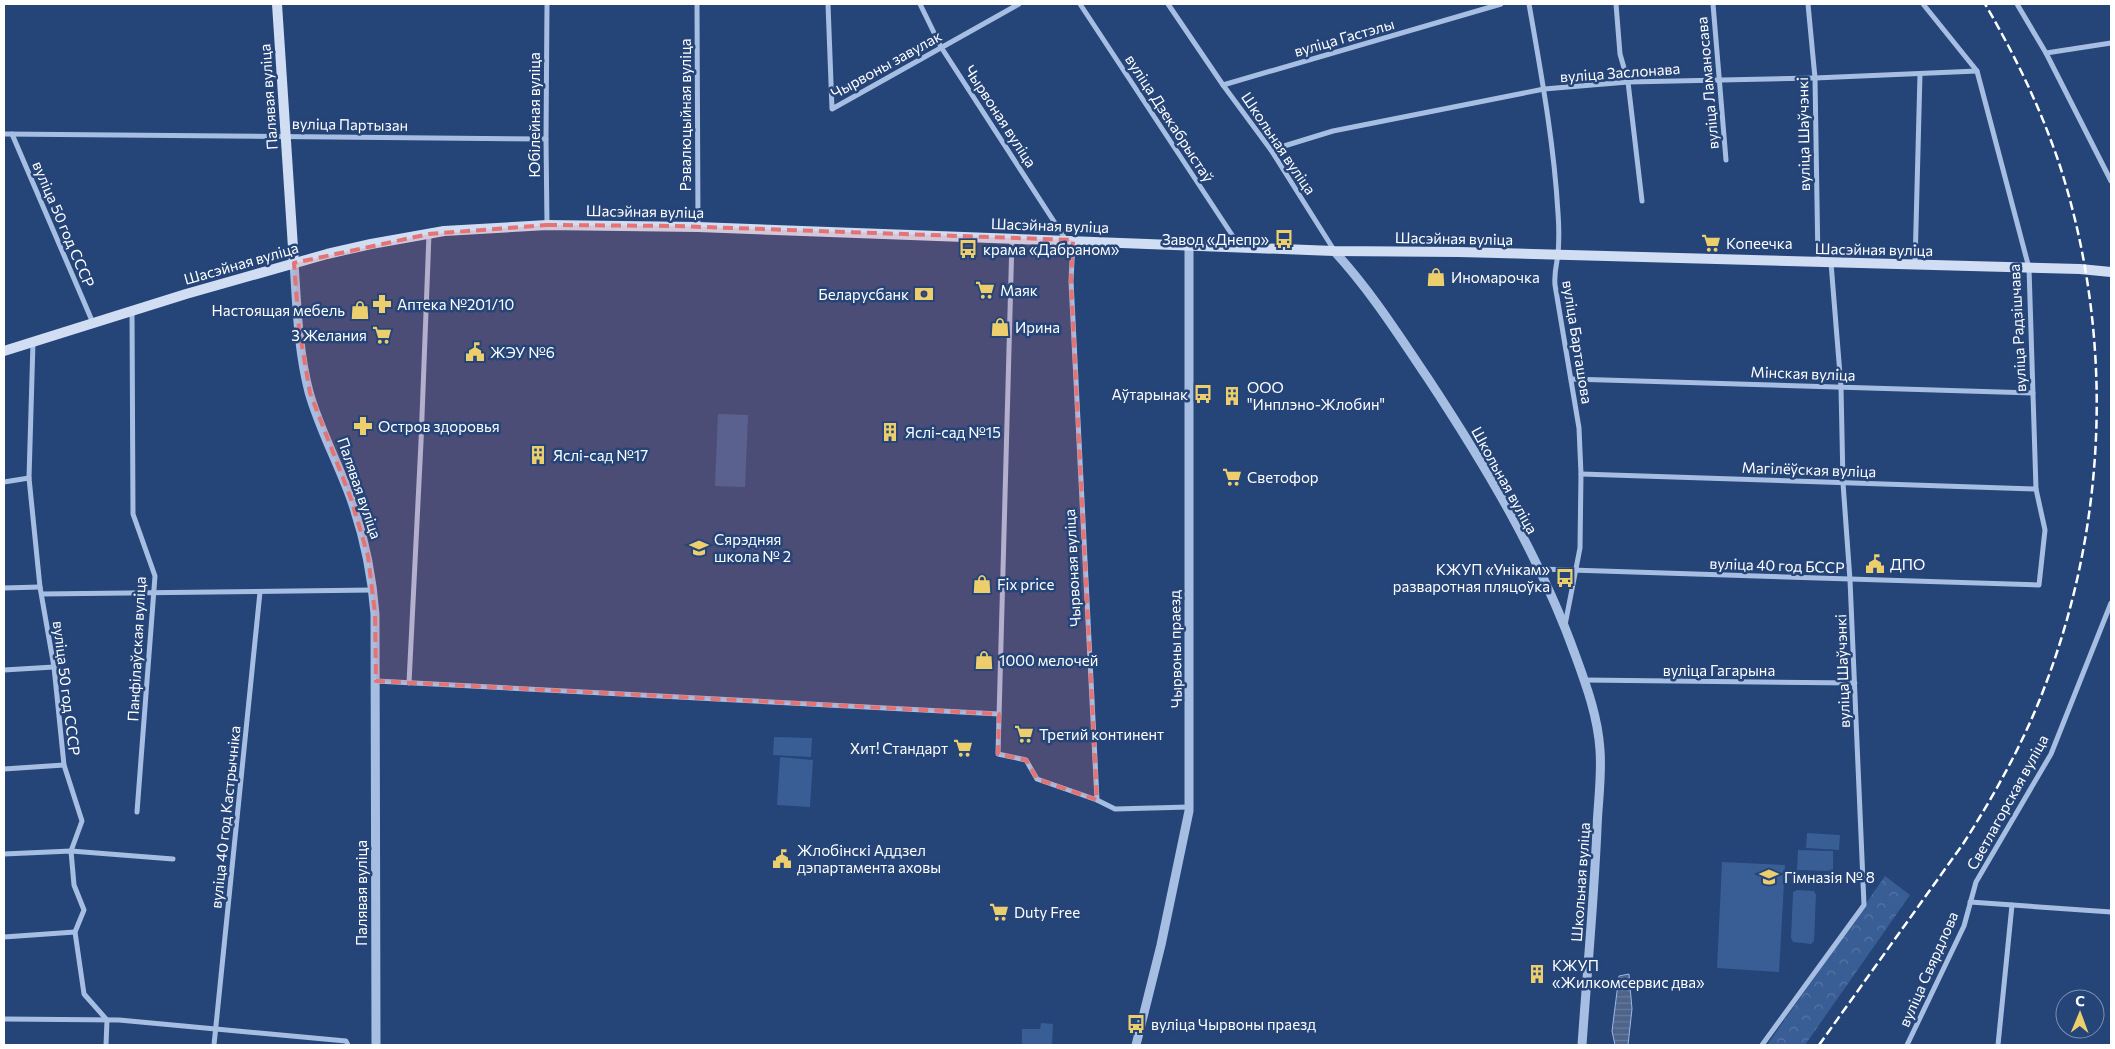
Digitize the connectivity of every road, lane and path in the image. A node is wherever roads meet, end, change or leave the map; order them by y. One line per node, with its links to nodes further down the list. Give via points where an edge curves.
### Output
1 (277, 4): 28 (main road, Палявая вуліца)
2 (547, 4): 29 (street, Юбілейная вуліца)
3 (698, 4): 35 (street, Рэвалюцыйная вуліца)
4 (828, 4): 17 (street, Чырвоны завулак, via 832,109)
5 (920, 4): 17 (street, Чырвоная вуліца)
6 (1019, 4): 17 (street, Чырвоны завулак)
7 (1080, 4): 40 (street, вуліца Дзекабрыстаў)
8 (1168, 4): 24 (street, Школьная вуліца)
9 (1501, 4): 24 (street, вуліца Гастэлы)
10 (1529, 4): 25 (street, вуліца Барташова)
11 (1616, 4): 23 (street, via 1620,54)
12 (1713, 4): 22 (street, вуліца Ламаносава)
13 (1808, 4): 21 (street, вуліца Шаўчэнкі)
14 (1923, 4): 19 (street, вуліца Радзішчава)
15 (2017, 4): 18 (street)
16 (2111, 43): 18 (street)
17 (941, 47): 38 (street, Чырвоная вуліца)
18 (2046, 53): 32 (street)
19 (1978, 70): 20 (street, вуліца Заслонава); 47 (street, вуліца Радзішчава)
20 (1920, 74): 21 (street, вуліца Заслонава); 46 (street)
21 (1815, 78): 22 (street, вуліца Заслонава); 44 (street, вуліца Шаўчэнкі)
22 (1719, 79): 23 (street, вуліца Заслонава); 31 (street, вуліца Ламаносава)
23 (1628, 82): 25 (street, вуліца Заслонава); 33 (street)
24 (1223, 85): 30 (street, Школьная вуліца)
25 (1544, 90): 30 (street, вуліца Заслонава, via 1333,131); 42 (street, вуліца Барташова, via 1557,198)
26 (4, 134): 27 (street, вуліца Партызан)
27 (12, 134): 28 (street, вуліца Партызан); 50 (street, вуліца 50 год СССР)
28 (286, 136): 29 (street, вуліца Партызан); 43 (main road, Палявая вуліца)
29 (546, 139): 34 (street, Юбілейная вуліца)
30 (1271, 150): 41 (street, Школьная вуліца)
31 (1726, 160)
32 (2111, 181)
33 (1642, 200)
34 (547, 225): 35 (main road, Шасэйная вуліца); 36 (main road, Шасэйная вуліца)
35 (698, 227): 37 (main road, Шасэйная вуліца)
36 (429, 234): 43 (main road, Шасэйная вуліца); 77 (street)
37 (1012, 238): 38 (main road, Шасэйная вуліца); 79 (street)
38 (1069, 240): 39 (main road, Шасэйная вуліца); 82 (street, Чырвоная вуліца)
39 (1189, 246): 40 (main road, Шасэйная вуліца); 83 (street, Чырвоны праезд)
40 (1240, 247): 41 (main road, Шасэйная вуліца)
41 (1334, 251): 42 (main road, Шасэйная вуліца); 61 (street, Школьная вуліца, via 1386,316 1454,417)
42 (1558, 256): 44 (main road, Шасэйная вуліца); 53 (street, вуліца Барташова, via 1554,269 1555,285)
43 (294, 263): 49 (main road, Шасэйная вуліца); 67 (street, Палявая вуліца, via 300,337 310,393 351,499 368,556)
44 (1818, 263): 45 (main road, Шасэйная вуліца)
45 (1831, 264): 46 (main road, Шасэйная вуліца); 54 (street, вуліца Шаўчэнкі)
46 (1915, 265): 47 (main road, Шасэйная вуліца)
47 (2029, 268): 48 (main road, Шасэйная вуліца); 55 (street, вуліца Радзішчава)
48 (2111, 272)
49 (132, 311): 50 (main road, Шасэйная вуліца); 68 (street, Панфілаўская вуліца, via 133,514 155,576)
50 (94, 323): 51 (main road, Шасэйная вуліца)
51 (33, 342): 52 (main road, Шасэйная вуліца); 57 (street, вуліца 50 год СССР)
52 (4, 351)
53 (1571, 379): 54 (street, Мінская вуліца); 56 (street, вуліца Барташова, via 1579,428)
54 (1841, 387): 55 (street, Мінская вуліца); 59 (street, вуліца Шаўчэнкі)
55 (2033, 393): 60 (street, вуліца Радзішчава)
56 (1581, 474): 59 (street, Магілёўская вуліца); 62 (street, вуліца Барташова, via 1580,548)
57 (29, 478): 58 (street); 65 (street, вуліца 50 год СССР)
58 (4, 482)
59 (1843, 483): 60 (street, Магілёўская вуліца); 63 (street, вуліца Шаўчэнкі)
60 (2036, 489): 64 (street, вуліца Радзішчава, via 2045,530)
61 (1540, 570): 62 (street, вуліца 40 год БССР); 72 (street, Школьная вуліца)
62 (1575, 571): 63 (street, вуліца 40 год БССР); 72 (street, вуліца Барташова)
63 (1850, 580): 64 (street, вуліца 40 год БССР); 78 (street, вуліца Шаўчэнкі)
64 (2039, 585)
65 (40, 587): 66 (street); 70 (street, вуліца 50 год СССР)
66 (4, 588)
67 (373, 590): 69 (street); 76 (street, Палявая вуліца)
68 (155, 592): 69 (street); 70 (street); 84 (street, Панфілаўская вуліца)
69 (260, 592): 95 (street, вуліца 40 год Кастрычніка)
70 (42, 594): 73 (street, вуліца 50 год СССР)
71 (2111, 603): 88 (street, Светлагорская вуліца, via 2051,754 1976,882)
72 (1565, 625): 75 (street, Школьная вуліца)
73 (54, 667): 74 (street); 80 (street, вуліца 50 год СССР)
74 (4, 670)
75 (1584, 680): 78 (street, вуліца Гагарына); 101 (street, Школьная вуліца, via 1601,751)
76 (376, 681): 77 (street); 99 (street, Палявая вуліца)
77 (409, 683): 79 (street)
78 (1854, 683): 102 (street, вуліца Шаўчэнкі, via 1864,905)
79 (999, 714): 82 (street, via 998,754 1026,760 1037,779)
80 (64, 765): 81 (street); 85 (street, вуліца 50 год СССР, via 82,821)
81 (4, 769)
82 (1097, 800): 83 (street, via 1115,809)
83 (1189, 807): 100 (street, Чырвоны праезд, via 1161,945)
84 (137, 812)
85 (71, 851): 86 (street); 87 (street); 91 (street, вуліца 50 год СССР, via 74,886 84,910)
86 (4, 854)
87 (173, 859)
88 (1970, 902): 89 (street); 103 (street, вуліца Свярдлова, via 1964,926)
89 (2012, 905): 90 (street); 104 (street)
90 (2111, 912)
91 (75, 932): 92 (street); 94 (street, вуліца 50 год СССР, via 84,994)
92 (4, 937)
93 (4, 1019): 94 (street)
94 (107, 1020): 95 (street); 96 (street)
95 (216, 1028): 97 (street, вуліца 40 год Кастрычніка); 98 (street, via 346,1041)
96 (106, 1045)
97 (214, 1045)
98 (348, 1045)
99 (376, 1045)
100 (1136, 1045)
101 (1582, 1045)
102 (1762, 1045)
103 (1907, 1045)
104 (1998, 1045)

